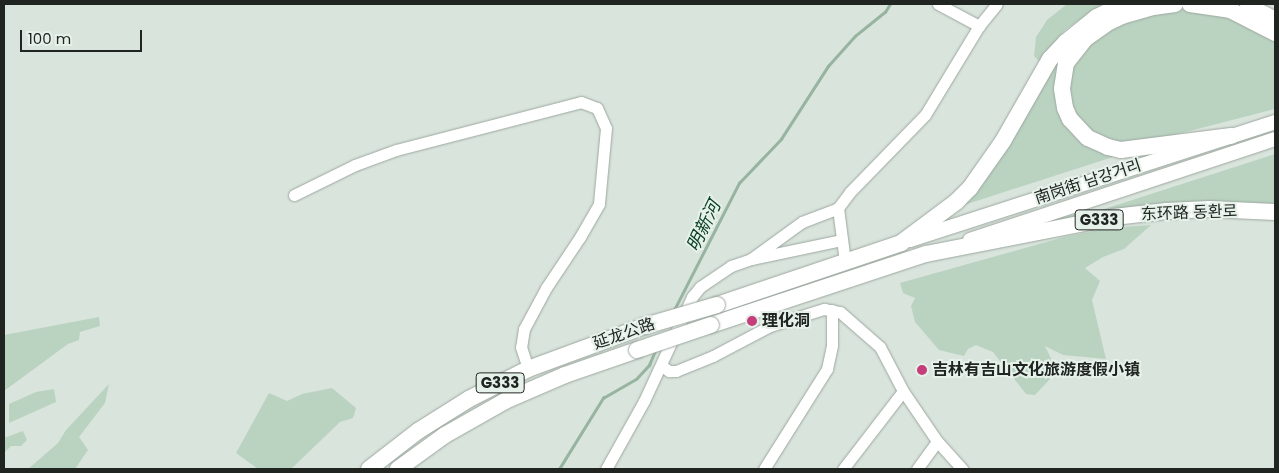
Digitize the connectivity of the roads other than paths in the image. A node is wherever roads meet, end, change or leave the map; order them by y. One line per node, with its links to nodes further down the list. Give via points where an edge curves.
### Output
1 (938, 4): 8 (street)
2 (997, 4): 8 (street)
3 (1124, 4): 17 (highway, G333, via 1097,17 1066,42 1050,60 1004,141 970,188)
4 (1175, 4): 11 (highway, via 1122,16 1085,39 1066,63 1062,89 1065,108 1070,119 1088,138 1121,150)
5 (1190, 4): 9 (highway, via 1230,10)
6 (1244, 4): 7 (highway)
7 (1275, 20)
8 (979, 26): 14 (street, via 925,115)
9 (1275, 33)
10 (1275, 122): 11 (main road, 南岗街 남강거리)
11 (1231, 136): 17 (main road, 南岗街 남강거리)
12 (1275, 140): 18 (main road, 南岗街 남강거리)
13 (294, 195): 25 (street, via 355,165 396,150 581,102 598,108 606,128 599,204 524,329 522,348)
14 (838, 208): 16 (street); 19 (street, via 802,222)
15 (1275, 212): 18 (highway, 东环路 동환로 / G333, via 1210,209 1114,217)
16 (841, 240): 19 (street); 20 (street)
17 (901, 243): 20 (highway, 延龙公路 / G333)
18 (926, 254): 21 (highway, 延龙公路 / G333)
19 (751, 258): 24 (street, via 700,287 692,297)
20 (845, 262): 25 (highway, 延龙公路 / G333, bridge, via 646,326)
21 (764, 307): 23 (street); 29 (highway, 延龙公路 / G333, bridge, via 565,375 504,401 445,435)
22 (832, 310): 23 (street, via 813,312); 26 (street, via 844,316 880,347); 31 (street, via 832,345 827,369)
23 (770, 326): 24 (street, via 689,367 670,370)
24 (662, 366): 30 (street)
25 (528, 369): 28 (highway, 延龙公路 / G333, via 441,415)
26 (903, 391): 27 (street); 32 (street)
27 (937, 441): 33 (street); 34 (street)
28 (369, 469)
29 (398, 469)
30 (606, 469)
31 (764, 469)
32 (843, 469)
33 (917, 469)
34 (962, 469)

